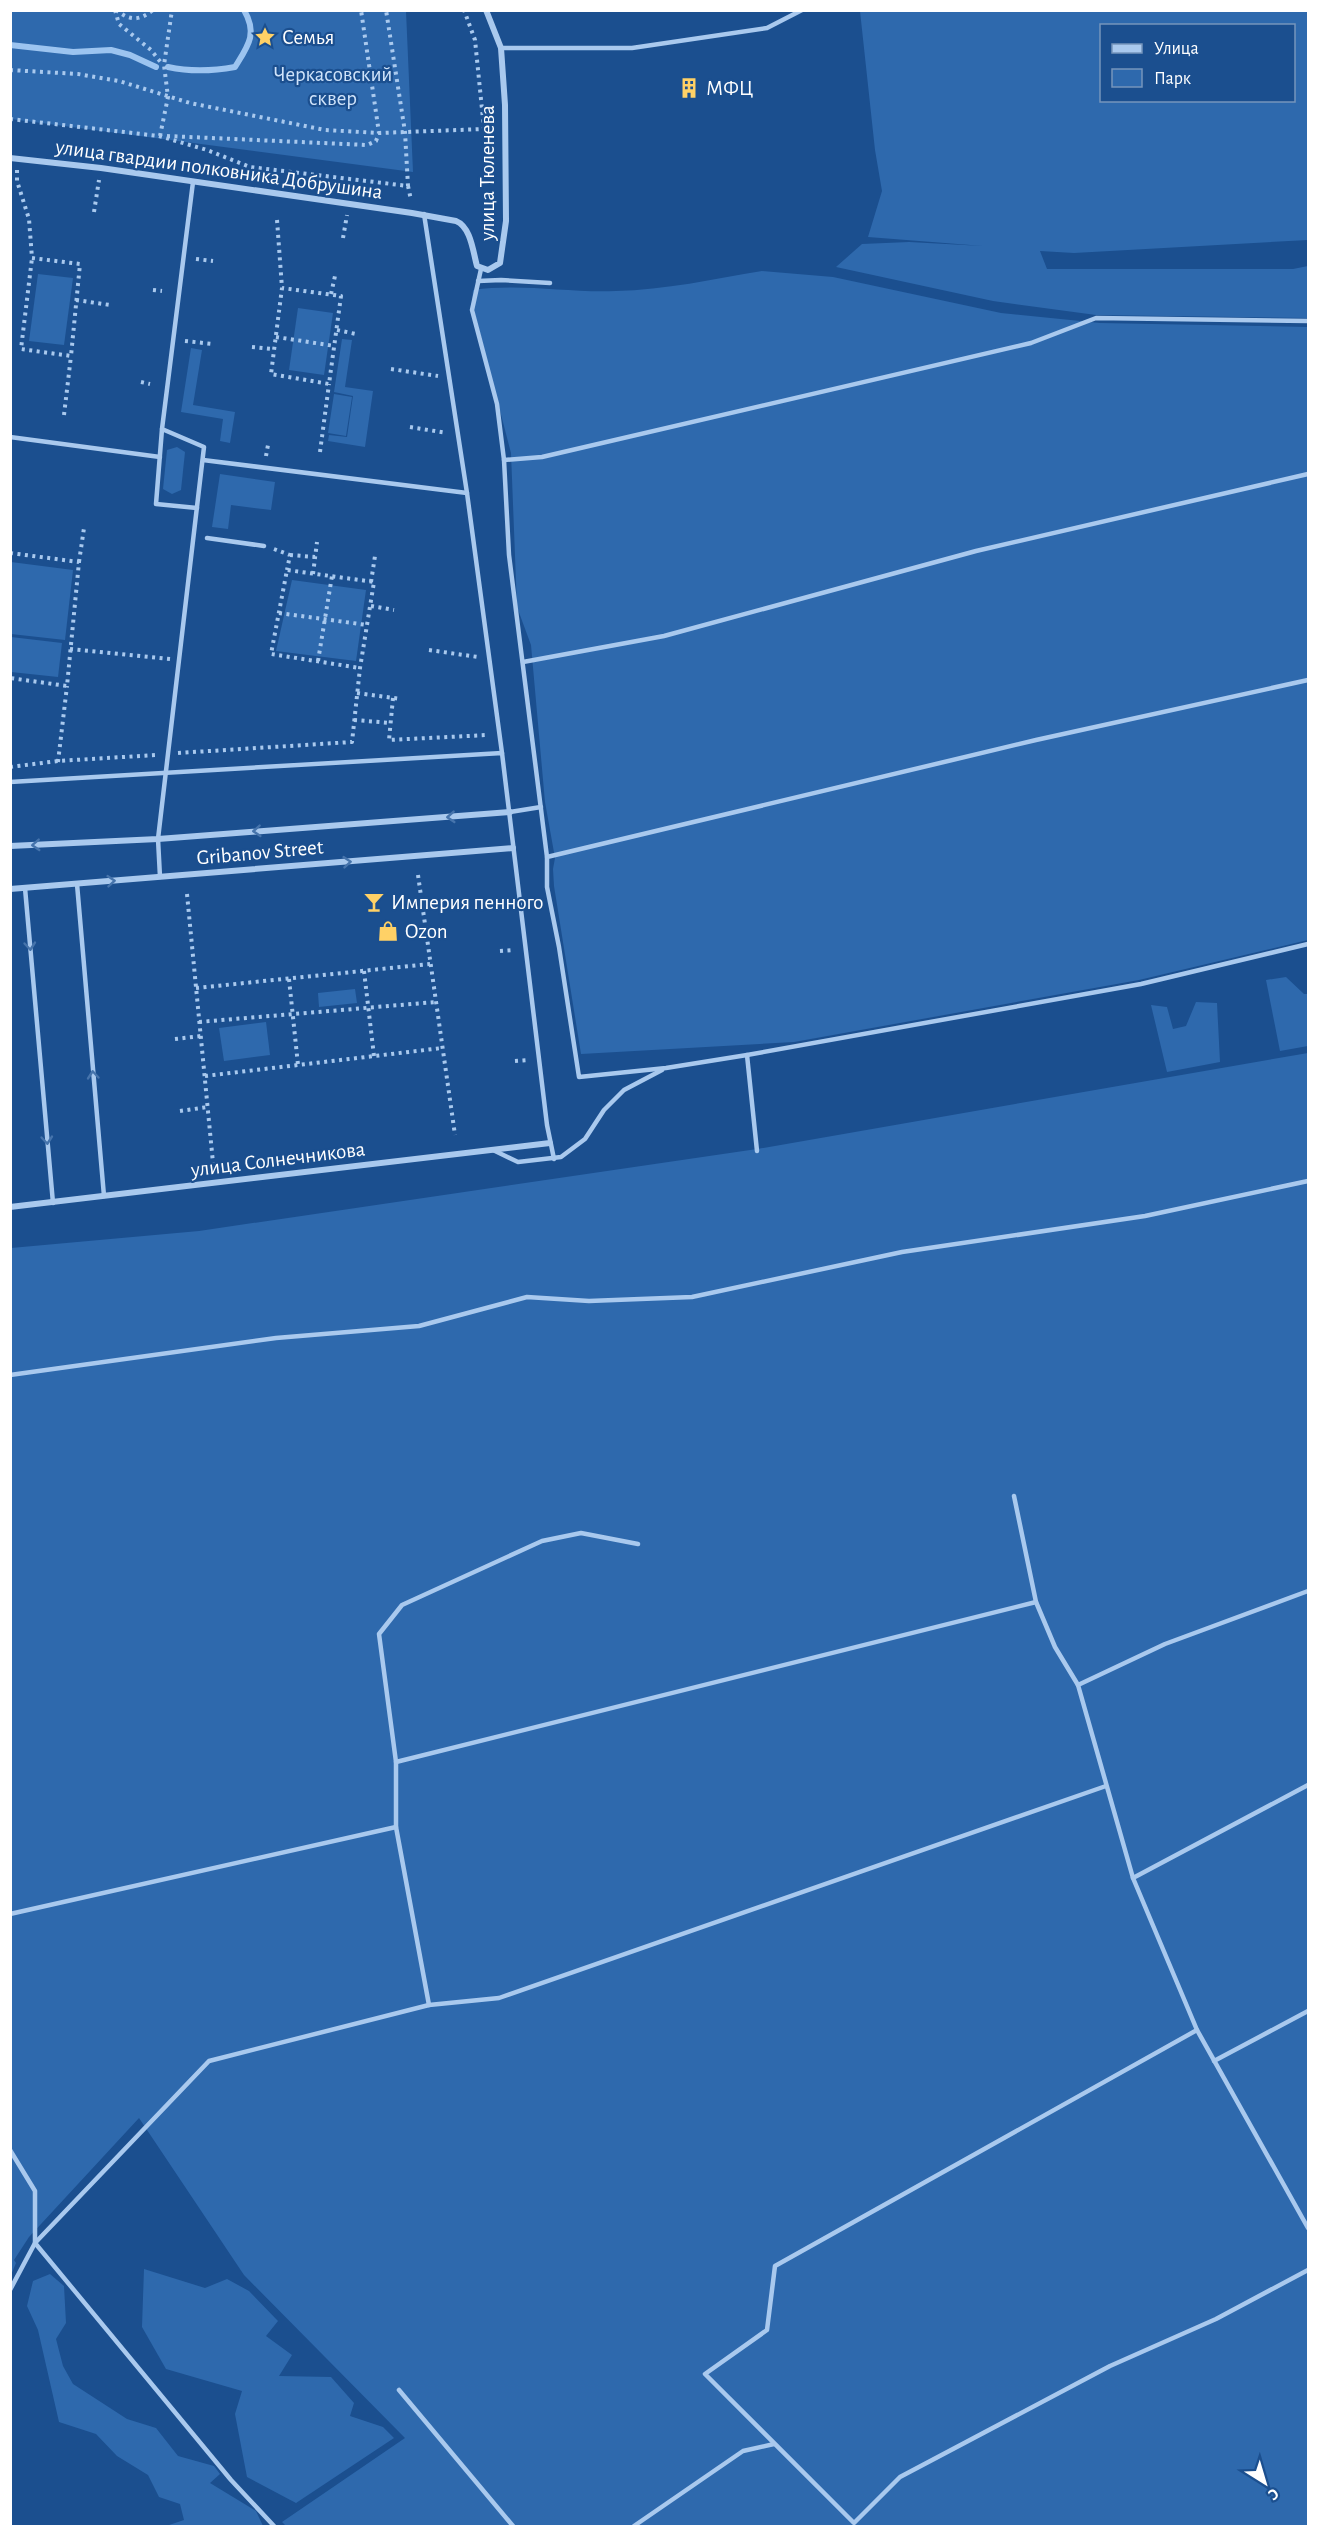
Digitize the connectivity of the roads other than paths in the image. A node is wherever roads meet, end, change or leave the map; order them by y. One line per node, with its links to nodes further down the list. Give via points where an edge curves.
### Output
1 (486, 10): 3 (street, улица Тюленева)
2 (802, 10): 3 (lane, via 767,28 632,48)
3 (501, 48): 7 (street, улица Тюленева, via 506,221 500,263 488,270)
4 (14, 158): 5 (street, улица гвардии полковника Добрушина)
5 (193, 182): 6 (street, улица гвардии полковника Добрушина); 11 (lane)
6 (424, 214): 7 (street, улица Тюленева, via 460,223 467,231); 17 (lane)
7 (481, 269): 8 (lane)
8 (478, 281): 9 (lane); 15 (lane, via 472,310 497,404)
9 (550, 283)
10 (1308, 321): 15 (lane, via 1096,318 1031,343 542,457)
11 (162, 429): 13 (lane); 14 (lane, via 204,447)
12 (10, 437): 13 (lane)
13 (160, 457): 18 (lane, via 156,504)
14 (203, 460): 17 (lane); 18 (lane)
15 (504, 460): 21 (lane, via 508,555)
16 (1308, 474): 21 (lane, via 976,551 664,636)
17 (467, 493): 23 (lane)
18 (197, 508): 24 (lane)
19 (207, 538): 20 (lane)
20 (264, 546)
21 (523, 662): 26 (lane)
22 (1308, 680): 31 (lane, via 1036,740)
23 (502, 753): 24 (lane); 27 (lane)
24 (165, 772): 25 (lane); 28 (lane)
25 (10, 782)
26 (541, 807): 27 (lane); 31 (lane)
27 (510, 812): 28 (street, Gribanov Street, one-way to 28); 30 (lane)
28 (158, 839): 29 (street, Gribanov Street, one-way to 29); 32 (lane)
29 (10, 846)
30 (513, 848): 32 (street, Gribanov Street, one-way to 30); 39 (lane)
31 (547, 857): 38 (lane, via 547,887 579,1077)
32 (159, 877): 33 (street, Gribanov Street, one-way to 32)
33 (77, 884): 35 (street, Gribanov Street); 44 (lane, one-way to 33)
34 (10, 888): 35 (street, Gribanov Street)
35 (26, 888): 45 (lane, one-way to 45)
36 (1308, 945): 37 (lane, via 1141,984)
37 (747, 1055): 38 (lane); 41 (lane)
38 (666, 1068): 42 (lane, via 624,1090 604,1110 585,1139)
39 (550, 1143): 40 (street, улица Солнечникова); 42 (lane)
40 (493, 1150): 42 (lane, via 518,1162); 44 (street, улица Солнечникова)
41 (757, 1151)
42 (554, 1159)
43 (1308, 1181): 47 (lane, via 1144,1216 902,1252 692,1297 589,1301 527,1297 419,1326 276,1338)
44 (104, 1196): 45 (street, улица Солнечникова)
45 (53, 1203): 46 (street, улица Солнечникова)
46 (10, 1207)
47 (10, 1375)
48 (1014, 1496): 51 (lane)
49 (638, 1544): 53 (lane, via 581,1533 542,1541 402,1605 379,1634)
50 (1308, 1591): 52 (lane, via 1165,1644)
51 (1036, 1602): 52 (lane, via 1055,1647); 53 (lane)
52 (1078, 1686): 55 (lane)
53 (396, 1762): 56 (lane)
54 (1308, 1785): 57 (lane)
55 (1106, 1786): 57 (lane); 59 (lane, via 499,1998)
56 (396, 1827): 58 (lane); 59 (lane)
57 (1133, 1878): 61 (lane)
58 (10, 1914)
59 (429, 2004): 65 (lane, via 208,2061)
60 (1308, 2012): 62 (lane)
61 (1197, 2030): 62 (lane); 69 (lane, via 775,2266 767,2330 705,2374)
62 (1214, 2061): 64 (lane)
63 (10, 2150): 65 (lane, via 35,2191)
64 (1308, 2228)
65 (35, 2243): 67 (lane); 71 (lane, via 231,2480)
66 (1308, 2270): 70 (lane, via 1216,2319 1110,2366 900,2477)
67 (10, 2290)
68 (399, 2390): 72 (lane)
69 (775, 2444): 70 (lane); 73 (lane, via 743,2451)
70 (854, 2525)
71 (274, 2526)
72 (513, 2526)
73 (634, 2526)

